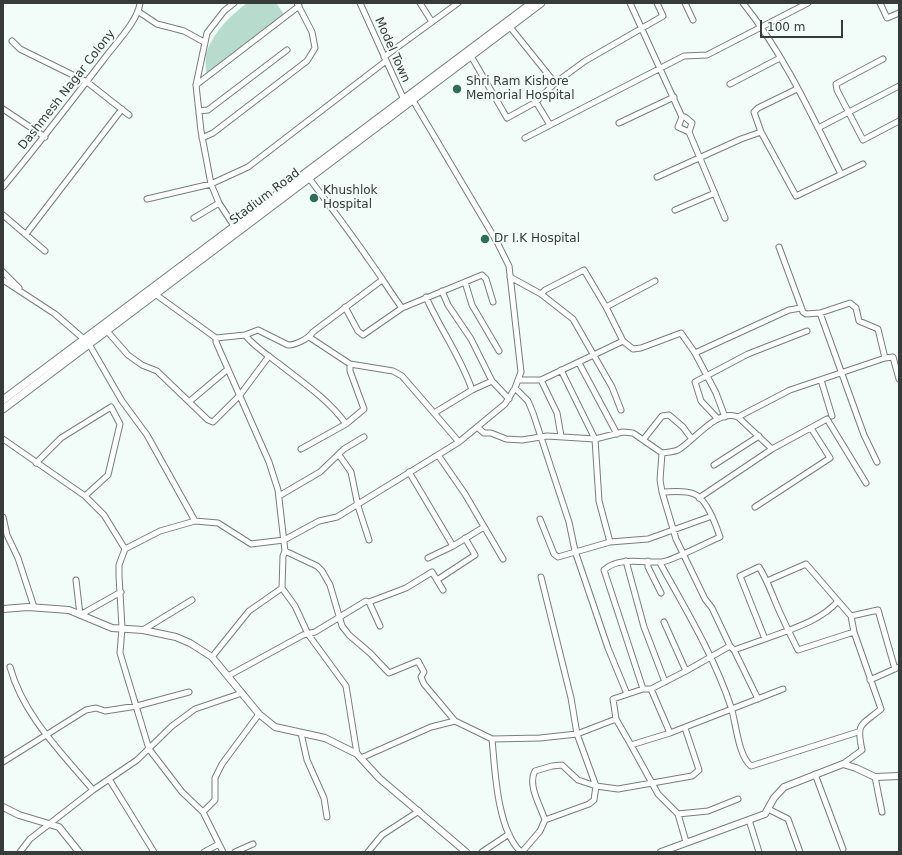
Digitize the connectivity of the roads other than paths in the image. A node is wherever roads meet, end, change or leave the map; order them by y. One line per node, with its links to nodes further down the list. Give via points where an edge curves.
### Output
1 (140, 3): 15 (street)
2 (360, 3): 27 (street, Model Town)
3 (420, 3): 18 (street)
4 (458, 3): 18 (street)
5 (532, 3): 36 (main road, Stadium Road)
6 (541, 3): 19 (main road, Stadium Road)
7 (630, 3): 21 (street)
8 (657, 3): 21 (street, via 664,16)
9 (685, 3): 17 (street)
10 (744, 3): 20 (street)
11 (808, 3): 20 (street)
12 (880, 3): 16 (street, via 887,18)
13 (232, 4): 23 (street, via 207,33)
14 (298, 5): 33 (street); 53 (street, via 312,32 315,48 307,61 214,133)
15 (139, 12): 23 (street, via 157,24 184,31); 30 (street, Dashmesh Nagar Colony)
16 (899, 13)
17 (693, 20)
18 (432, 22): 27 (street)
19 (510, 27): 25 (main road, Stadium Road); 31 (street)
20 (762, 27): 26 (street); 29 (street, via 707,55 684,56)
21 (643, 28): 29 (street); 31 (street, via 584,61)
22 (12, 40): 30 (street, via 20,49)
23 (204, 42): 33 (street)
24 (287, 50): 42 (street, via 208,110)
25 (471, 56): 36 (main road, Stadium Road); 39 (street, via 507,118)
26 (780, 58): 32 (street); 35 (street)
27 (385, 59): 38 (street, Model Town); 60 (street, via 248,167)
28 (883, 59): 43 (street, via 836,84)
29 (660, 68): 37 (street); 48 (street)
30 (86, 82): 41 (street); 52 (street, Dashmesh Nagar Colony)
31 (555, 83): 39 (street)
32 (730, 84)
33 (196, 85): 42 (street)
34 (899, 86): 43 (street)
35 (797, 89): 49 (street); 51 (street, via 754,112)
36 (411, 97): 38 (main road, Stadium Road); 74 (street, via 497,242 509,266)
37 (674, 97): 45 (street); 47 (street)
38 (405, 102): 59 (main road, Stadium Road); 69 (main road, Stadium Road)
39 (536, 102): 48 (street)
40 (3, 109): 52 (street)
41 (122, 109): 44 (street); 70 (street)
42 (199, 111): 53 (street)
43 (849, 113): 46 (street, via 863,140); 49 (street)
44 (129, 115)
45 (682, 117): 50 (street, via 692,123); 50 (street, via 678,128)
46 (899, 121)
47 (619, 123)
48 (550, 125): 54 (street)
49 (818, 128): 57 (street)
50 (689, 132): 55 (street)
51 (760, 132): 55 (street, via 741,138); 57 (street, via 796,196)
52 (45, 136): 61 (street, Dashmesh Nagar Colony)
53 (202, 138): 60 (street)
54 (525, 138)
55 (700, 158): 58 (street); 62 (street)
56 (863, 164): 57 (street)
57 (841, 174)
58 (657, 177)
59 (309, 178): 69 (main road, Stadium Road); 76 (street, via 358,243)
60 (211, 184): 63 (street); 64 (street)
61 (3, 187)
62 (715, 193): 65 (street); 68 (street)
63 (147, 199)
64 (219, 204): 67 (street); 69 (street)
65 (675, 210)
66 (3, 215): 70 (street)
67 (194, 218)
68 (725, 218)
69 (236, 229): 81 (main road, Stadium Road); 96 (main road, Stadium Road)
70 (26, 234): 72 (street)
71 (779, 247): 88 (street)
72 (45, 251)
73 (3, 272): 79 (street)
74 (510, 277): 82 (street); 109 (street, via 522,372)
75 (3, 280): 79 (street)
76 (382, 280): 85 (street); 87 (street)
77 (655, 281): 86 (street)
78 (465, 282): 80 (street); 84 (street, via 482,275 486,279); 97 (street, via 472,305)
79 (20, 290): 96 (street, via 65,322)
80 (442, 291): 83 (street); 112 (street, via 448,305 471,339)
81 (155, 294): 90 (main road, Stadium Road); 94 (street)
82 (541, 294): 86 (street, via 584,270); 99 (street, via 573,319)
83 (426, 297): 87 (street); 114 (street, via 435,319 465,369)
84 (493, 302)
85 (345, 307): 87 (street, via 358,331 363,335); 93 (street)
86 (606, 307): 95 (street)
87 (402, 308)
88 (801, 308): 89 (street, via 806,314); 98 (street, via 789,310)
89 (820, 313): 101 (street, via 850,303 856,308 859,322 878,329); 106 (street)
90 (107, 331): 96 (main road, Stadium Road); 118 (street, via 128,355 142,365 157,370)
91 (807, 331): 107 (street, via 748,354)
92 (245, 335): 93 (street, via 258,330 288,345); 94 (street); 100 (street)
93 (310, 337): 103 (street)
94 (216, 338): 104 (street)
95 (623, 341): 98 (street, via 637,349 681,333); 99 (street)
96 (87, 342): 117 (main road, Stadium Road); 119 (main road, Stadium Road); 158 (street, via 122,401 147,435)
97 (499, 350)
98 (695, 353): 107 (street)
99 (593, 355): 102 (street); 120 (street, via 612,387)
100 (269, 356): 115 (street); 126 (street, via 319,395 337,411)
101 (885, 358): 106 (street); 108 (street, via 893,357)
102 (579, 363): 105 (street); 129 (street)
103 (350, 364): 121 (street, via 393,371 402,376); 126 (street, via 350,371 364,409)
104 (228, 369): 115 (street); 118 (street)
105 (561, 370): 110 (street); 136 (street)
106 (840, 373): 111 (street); 144 (street)
107 (706, 375): 123 (street); 125 (street, via 695,382 701,400)
108 (899, 379)
109 (518, 380): 110 (street); 113 (street)
110 (541, 380): 130 (street, via 557,413)
111 (821, 380): 122 (street); 124 (street, via 790,390)
112 (492, 381): 114 (street); 116 (street)
113 (515, 388): 116 (street); 133 (street, via 528,401)
114 (472, 390): 121 (street)
115 (240, 395): 118 (street, via 213,422); 151 (street, via 269,462)
116 (509, 399): 127 (street)
117 (3, 400)
118 (190, 401)
119 (3, 409)
120 (621, 410)
121 (434, 413): 138 (street)
122 (832, 416)
123 (725, 417): 124 (street); 125 (street)
124 (738, 417): 131 (street)
125 (718, 419): 134 (street)
126 (346, 424): 139 (street)
127 (477, 427): 133 (street, via 484,433 506,439); 138 (street)
128 (811, 428): 140 (street); 148 (street, via 827,419); 154 (street, via 830,458)
129 (617, 434): 136 (street); 137 (street, via 633,433)
130 (561, 436): 133 (street); 136 (street)
131 (759, 436): 140 (street); 146 (street)
132 (364, 437): 142 (street)
133 (540, 437): 168 (street, via 569,522)
134 (692, 438): 137 (street, via 669,415 662,416); 141 (street, via 677,450)
135 (3, 439): 145 (street)
136 (595, 439): 164 (street, via 598,501)
137 (643, 440): 141 (street)
138 (459, 442): 143 (street)
139 (301, 449)
140 (772, 449): 152 (street)
141 (662, 453): 149 (street)
142 (339, 454): 151 (street, via 320,472); 153 (street, via 351,472)
143 (438, 455): 147 (street); 159 (street, via 454,476)
144 (877, 462)
145 (36, 463): 150 (street); 150 (street, via 61,438 111,407 120,424 108,475)
146 (714, 465)
147 (409, 472): 153 (street); 165 (street)
148 (866, 483)
149 (662, 492): 152 (street, via 694,494); 160 (street)
150 (85, 496): 166 (street, via 104,515)
151 (279, 496): 162 (street)
152 (700, 498): 155 (street)
153 (358, 506): 162 (street, via 337,517 320,521); 163 (street)
154 (755, 507)
155 (712, 516): 160 (street); 169 (street, via 720,537)
156 (3, 517): 186 (street, via 6,535 18,558)
157 (540, 520): 168 (street, via 554,554 558,557)
158 (195, 521): 162 (street, via 218,523 251,544); 166 (street, via 160,530)
159 (484, 527): 161 (street); 171 (street)
160 (673, 530): 164 (street, via 648,539); 169 (street)
161 (466, 538): 165 (street); 177 (street, via 475,555)
162 (284, 540): 167 (street)
163 (369, 540)
164 (610, 542): 168 (street)
165 (453, 546): 170 (street)
166 (125, 549): 181 (street, via 119,565)
167 (285, 550): 179 (street); 190 (street, via 322,571 330,585)
168 (575, 551): 213 (street, via 608,648)
169 (683, 554): 174 (street); 199 (street)
170 (428, 558)
171 (503, 559)
172 (626, 561): 173 (street); 207 (street, via 644,627); 208 (street, via 604,570)
173 (648, 561): 174 (street); 182 (street, via 648,567)
174 (660, 563): 201 (street)
175 (541, 577): 223 (street, via 571,698)
176 (76, 580): 188 (street)
177 (437, 580): 180 (street); 185 (street, via 432,572 406,588)
178 (767, 581): 184 (street, via 806,564); 195 (street); 198 (street, via 759,567 740,576)
179 (282, 588): 197 (street, via 295,606); 200 (street, via 249,611)
180 (443, 590)
181 (121, 592): 188 (street); 193 (street)
182 (661, 593)
183 (192, 600): 194 (street)
184 (838, 601): 189 (street); 195 (street, via 831,609)
185 (369, 602): 190 (street, via 366,601); 192 (street)
186 (34, 607): 187 (street); 188 (street, via 69,610)
187 (3, 609)
188 (80, 615): 193 (street, via 112,628)
189 (851, 616): 196 (street); 203 (street, via 878,610)
190 (340, 618): 197 (street); 219 (street, via 349,635 389,673 418,662 424,672 421,677 424,684)
191 (664, 622): 204 (street)
192 (380, 626)
193 (122, 628): 194 (street); 215 (street, via 120,653)
194 (143, 630): 200 (street, via 190,643)
195 (788, 630): 196 (street, via 798,650); 198 (street)
196 (854, 632): 206 (street)
197 (308, 634): 205 (street); 229 (street, via 346,686)
198 (765, 639): 199 (street)
199 (732, 648): 201 (street); 214 (street)
200 (212, 657): 205 (street)
201 (711, 657): 204 (street); 216 (street)
202 (10, 667): 225 (street, via 15,687)
203 (897, 668): 206 (street)
204 (686, 671): 207 (street)
205 (228, 676): 212 (street)
206 (870, 680): 221 (street, via 881,709 859,727)
207 (665, 682): 209 (street)
208 (643, 689): 209 (street); 213 (street)
209 (651, 689): 224 (street)
210 (783, 689): 214 (street)
211 (189, 692): 215 (street)
212 (242, 693): 217 (street); 228 (street, via 195,709 172,726)
213 (627, 694): 218 (street, via 613,699)
214 (758, 699): 216 (street)
215 (137, 706): 225 (street, via 105,711 96,708 86,710); 228 (street)
216 (732, 709): 220 (street); 221 (street, via 735,730 746,762 751,766)
217 (259, 714): 222 (street, via 275,727); 243 (street, via 222,764 215,778 215,800)
218 (616, 719): 223 (street); 227 (street)
219 (455, 721): 226 (street); 229 (street, via 431,727)
220 (686, 728): 224 (street); 236 (street, via 699,770 692,776 661,783)
221 (858, 732): 231 (street, via 862,750)
222 (301, 733): 229 (street, via 325,738); 246 (street, via 307,760 324,798)
223 (577, 734): 226 (street); 237 (street)
224 (670, 734): 227 (street)
225 (46, 735): 230 (street); 238 (street)
226 (492, 739): 250 (street, via 497,795)
227 (631, 745): 236 (street)
228 (149, 749): 235 (street); 243 (street, via 174,783)
229 (359, 756): 242 (street, via 379,778)
230 (3, 762)
231 (843, 764): 232 (street); 234 (street)
232 (815, 774): 241 (street, via 784,787); 254 (street)
233 (899, 776): 234 (street)
234 (875, 777): 244 (street)
235 (109, 779): 238 (street); 257 (street)
236 (652, 782): 237 (street, via 618,789); 245 (street, via 658,794)
237 (596, 786): 247 (street, via 594,800 589,804); 247 (street, via 578,780 562,765 535,771 535,795)
238 (93, 790): 249 (street)
239 (738, 799): 245 (street, via 708,811)
240 (3, 807): 249 (street, via 19,816)
241 (768, 809): 248 (street, via 765,814); 267 (street, via 788,819)
242 (419, 811): 261 (street, via 382,835); 262 (street)
243 (203, 812): 252 (street)
244 (882, 812)
245 (678, 814): 251 (street)
246 (327, 817)
247 (545, 820): 264 (street, via 540,832)
248 (748, 820): 251 (street); 266 (street)
249 (50, 825): 255 (street, via 30,839); 256 (street, via 59,827)
250 (509, 834): 263 (street); 264 (street)
251 (686, 842): 265 (street)
252 (219, 844): 258 (street); 259 (street)
253 (253, 844): 260 (street)
254 (843, 849)
255 (20, 852)
256 (79, 852)
257 (154, 852)
258 (204, 852)
259 (223, 852)
260 (235, 852)
261 (368, 852)
262 (466, 852)
263 (482, 852)
264 (521, 852)
265 (661, 852)
266 (758, 852)
267 (800, 852)

